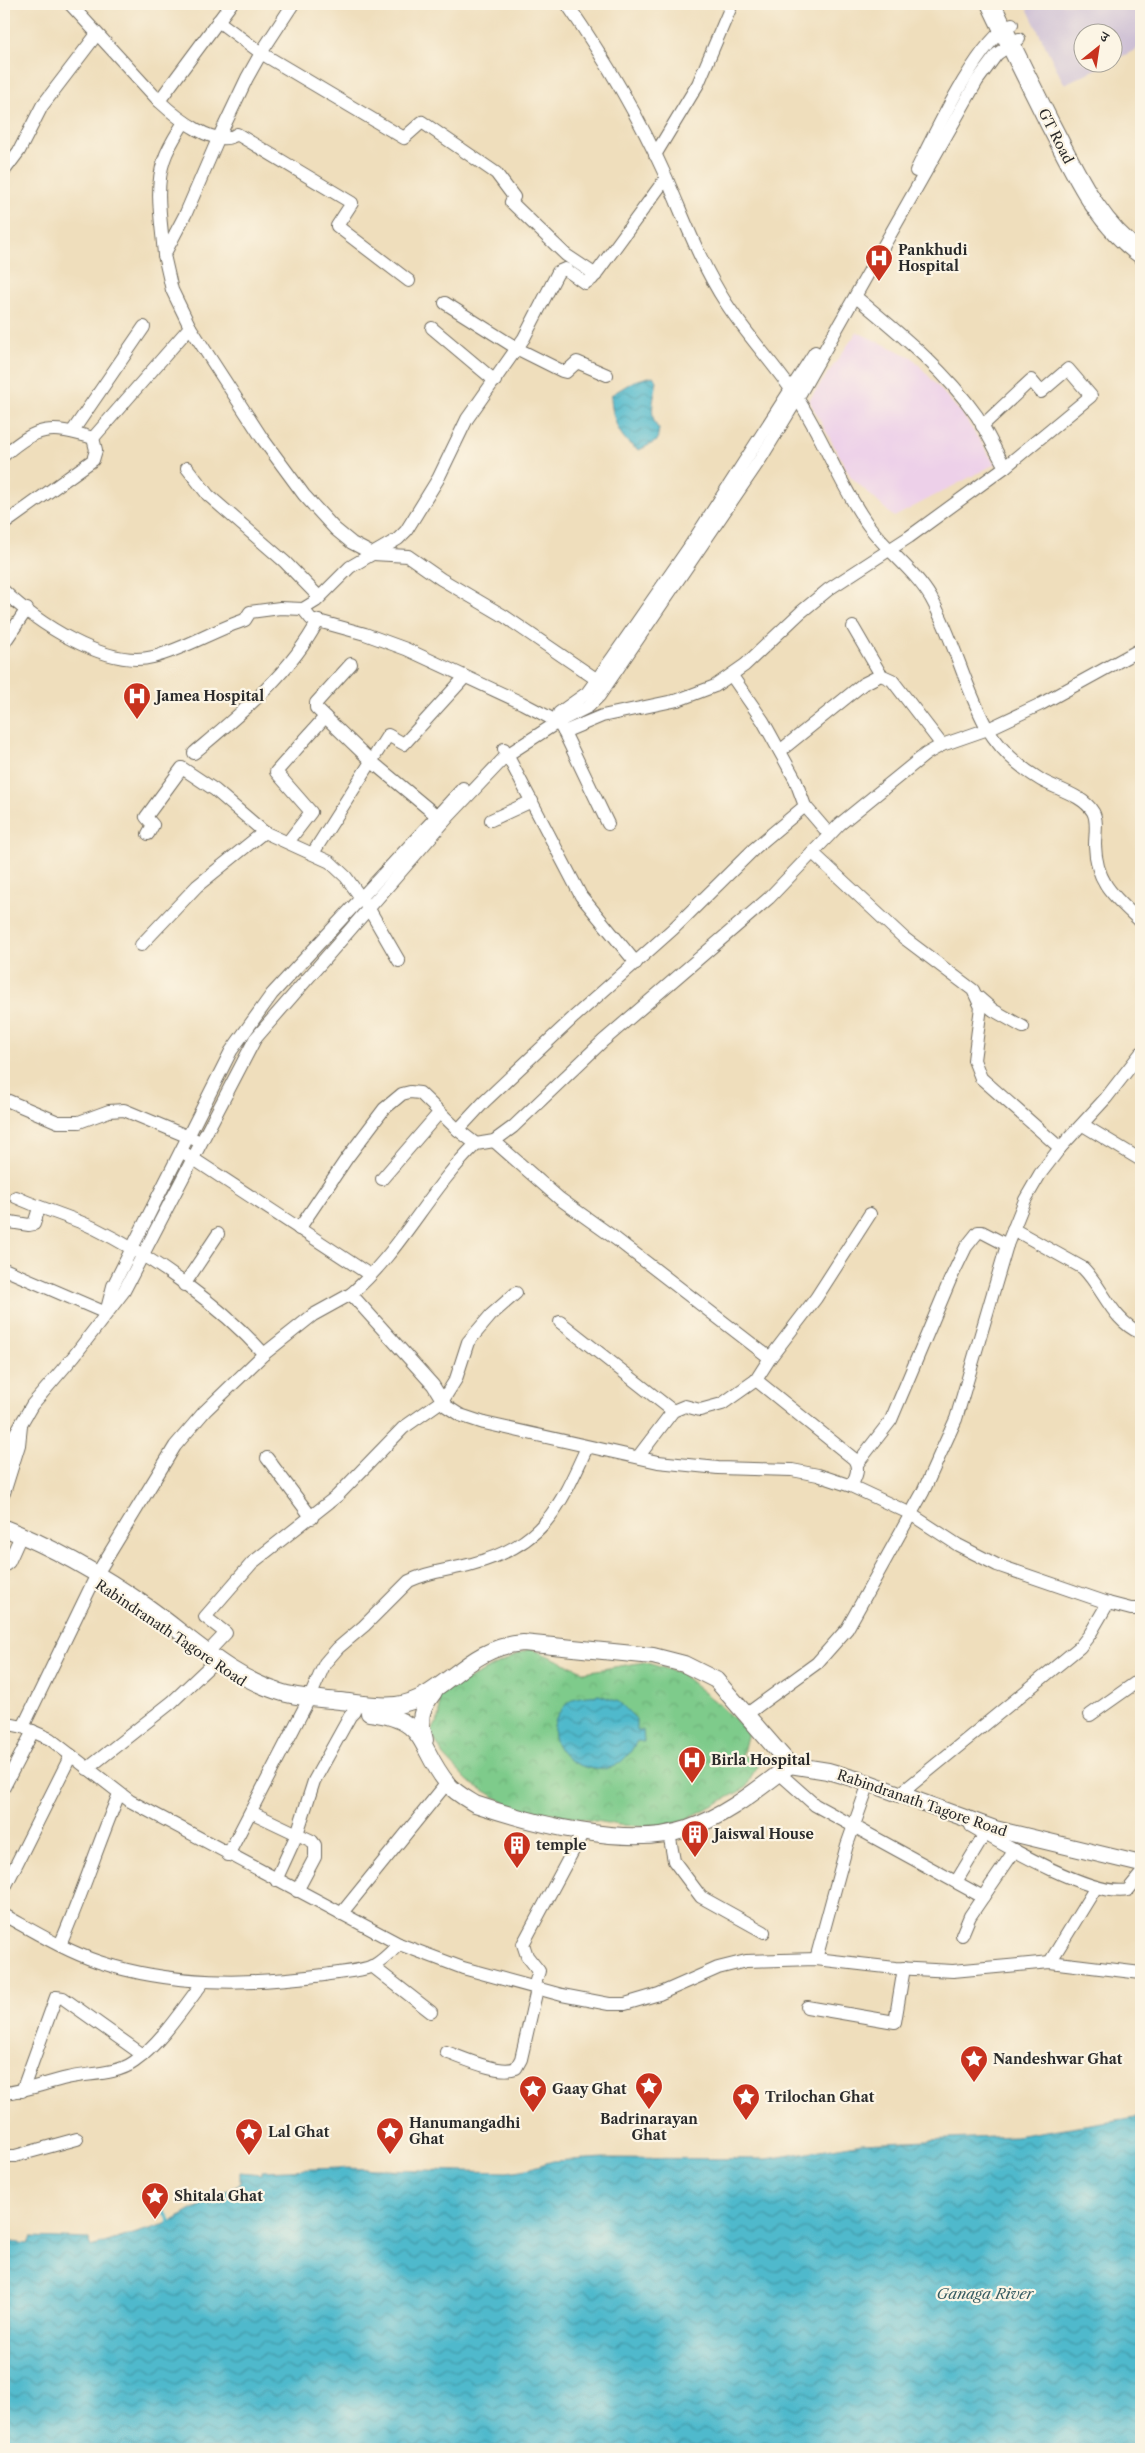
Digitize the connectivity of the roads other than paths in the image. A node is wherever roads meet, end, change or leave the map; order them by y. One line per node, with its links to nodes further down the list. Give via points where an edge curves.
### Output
1 (70, 4): 9 (street)
2 (231, 4): 8 (street)
3 (293, 4): 11 (street)
4 (567, 4): 15 (street, via 610,70)
5 (732, 4): 15 (street, via 698,84)
6 (991, 4): 10 (highway, GT Road)
7 (1003, 4): 10 (highway, GT Road)
8 (218, 21): 11 (street); 12 (street)
9 (97, 34): 12 (street); 16 (street, via 42,106)
10 (1011, 34): 18 (highway, GT Road, via 1092,183 1106,205); 19 (highway, GT Road, via 1084,189 1104,219); 23 (street, via 966,98); 31 (street, via 977,60)
11 (261, 53): 14 (street); 21 (street, via 404,138 422,122 496,173 514,197 511,202 566,255)
12 (159, 102): 13 (street)
13 (184, 122): 14 (street); 20 (street, via 161,171)
14 (218, 139): 20 (street); 22 (street, via 231,139 237,134 352,203 337,226)
15 (655, 155): 17 (street)
16 (6, 163)
17 (666, 178): 21 (street); 31 (street, via 691,238 726,303)
18 (1141, 243)
19 (1141, 254)
20 (164, 255): 26 (street, via 172,290)
21 (596, 275): 28 (street, via 584,283 565,268 558,272)
22 (409, 281)
23 (856, 297): 31 (street); 32 (street, via 945,378)
24 (445, 302): 28 (street)
25 (144, 327): 33 (street)
26 (190, 327): 34 (street); 40 (street, via 304,496 335,529)
27 (432, 328): 30 (street)
28 (518, 349): 29 (street, via 564,372 577,362); 30 (street)
29 (607, 375)
30 (495, 381): 40 (street, via 464,424 438,479 414,519 398,539)
31 (794, 395): 39 (street, via 822,439 864,518); 53 (street); 55 (street, via 756,466 599,696)
32 (982, 426): 36 (street); 36 (street, via 1030,380 1041,392 1068,368 1091,396)
33 (72, 432): 34 (street); 35 (street, via 41,430 24,438)
34 (93, 438): 38 (street, via 96,450 93,460)
35 (4, 454)
36 (1004, 467): 39 (street)
37 (187, 468): 42 (street, via 208,495 285,562)
38 (4, 524)
39 (890, 550): 51 (street, via 818,598); 56 (street, via 917,578 932,600)
40 (373, 554): 42 (street, via 350,567); 53 (street, via 408,556)
41 (4, 591): 43 (street)
42 (319, 597): 44 (street)
43 (27, 609): 44 (street, via 69,638 115,656 134,658 151,658 169,652 245,620 250,612); 47 (street)
44 (304, 609): 45 (street, via 311,619)
45 (318, 620): 52 (street, via 406,649); 60 (street, via 286,667)
46 (853, 627): 50 (street)
47 (4, 643)
48 (1141, 649): 56 (street)
49 (351, 664): 54 (street, via 316,704)
50 (881, 675): 57 (street, via 892,680); 58 (street, via 864,684)
51 (732, 676): 55 (street, via 685,698); 58 (street)
52 (465, 677): 55 (street); 61 (street, via 404,744 388,736)
53 (596, 679): 55 (street)
54 (325, 717): 61 (street); 70 (street, via 276,772 311,812)
55 (558, 724): 59 (street); 66 (street)
56 (988, 729): 57 (street); 75 (street, via 1025,770 1078,799 1092,811 1098,870 1103,882)
57 (942, 745): 69 (street, via 913,764)
58 (780, 751): 63 (street)
59 (505, 752): 62 (street); 64 (street, via 488,762); 74 (street)
60 (194, 754)
61 (371, 761): 64 (street); 72 (street)
62 (532, 801): 65 (street); 78 (street, via 581,896)
63 (805, 806): 69 (street); 78 (street, via 755,848)
64 (437, 816): 73 (street)
65 (491, 820)
66 (608, 824)
67 (264, 832): 68 (street, via 215,790 182,768 146,818 154,826); 70 (street); 76 (street, via 197,886)
68 (148, 834)
69 (829, 834): 71 (street)
70 (288, 842): 72 (street)
71 (813, 853): 79 (street, via 904,938); 87 (street, via 744,920)
72 (313, 854): 73 (street, via 330,862 346,877)
73 (360, 898): 74 (street); 86 (street, via 272,994 249,1024 231,1051)
74 (369, 909): 77 (street); 88 (street, via 255,1039)
75 (1141, 922)
76 (141, 945)
77 (399, 961)
78 (636, 963): 85 (street, via 510,1076)
79 (978, 997): 80 (street); 90 (street, via 981,1019 974,1060 981,1078)
80 (1023, 1027)
81 (1141, 1053): 84 (street)
82 (4, 1099): 86 (street, via 58,1122 79,1122 109,1111 124,1110)
83 (439, 1113): 85 (street); 94 (street); 99 (street, via 420,1093 410,1092 395,1098 347,1158)
84 (1083, 1125): 90 (street); 93 (street)
85 (458, 1130): 89 (street)
86 (189, 1137): 88 (street); 91 (street)
87 (494, 1141): 89 (street); 113 (street, via 560,1199)
88 (202, 1143): 92 (street)
89 (476, 1144): 105 (street, via 436,1189 404,1235)
90 (1060, 1148): 100 (street, via 1040,1174)
91 (181, 1152): 92 (street); 103 (street)
92 (193, 1159): 99 (street); 103 (street)
93 (1141, 1160)
94 (382, 1179)
95 (16, 1197): 96 (street)
96 (39, 1208): 98 (street, via 34,1224); 103 (street, via 92,1227)
97 (870, 1214): 113 (street, via 816,1298)
98 (4, 1221)
99 (299, 1229): 105 (street)
100 (1013, 1229): 102 (street); 111 (street, via 1083,1268 1114,1311)
101 (218, 1234): 106 (street)
102 (1006, 1246): 122 (street, via 978,1232 966,1247 899,1406); 125 (street, via 956,1419 923,1492)
103 (137, 1252): 106 (street); 109 (street, via 124,1291)
104 (4, 1268): 109 (street)
105 (370, 1275): 108 (street)
106 (184, 1285): 112 (street, via 240,1328)
107 (516, 1293): 115 (street, via 468,1342 456,1379)
108 (351, 1294): 112 (street, via 313,1315); 115 (street)
109 (106, 1313): 117 (street, via 32,1405)
110 (560, 1322): 116 (street)
111 (1141, 1333)
112 (264, 1354): 130 (street, via 175,1446)
113 (770, 1358): 114 (street)
114 (756, 1380): 116 (street, via 722,1404 700,1410 685,1406); 122 (street)
115 (443, 1400): 118 (street, via 452,1412 468,1418); 126 (street, via 403,1428)
116 (673, 1411): 120 (street)
117 (21, 1424): 121 (street); 124 (street, via 19,1445)
118 (587, 1447): 120 (street); 136 (street, via 561,1502 538,1531 507,1552 489,1559 409,1581 330,1656)
119 (267, 1458): 126 (street)
120 (638, 1458): 123 (street, via 718,1468 792,1470)
121 (4, 1461)
122 (857, 1464): 123 (street, via 857,1474)
123 (851, 1486): 125 (street)
124 (4, 1493)
125 (909, 1513): 131 (street, via 958,1545 997,1565); 138 (street, via 859,1610 836,1645 818,1663)
126 (312, 1518): 133 (street, via 252,1563 205,1617 226,1633)
127 (4, 1528): 130 (main road, Rabindranath Tagore Road, via 61,1552)
128 (11, 1540): 129 (street, via 9,1562); 130 (main road, Rabindranath Tagore Road)
129 (4, 1566)
130 (96, 1578): 133 (main road, Rabindranath Tagore Road, via 149,1608); 141 (street)
131 (1108, 1603): 132 (street); 150 (street, via 1080,1647)
132 (1141, 1608)
133 (210, 1658): 136 (main road, Rabindranath Tagore Road, via 250,1679); 144 (street, via 172,1702)
134 (1141, 1679): 139 (street)
135 (436, 1688): 136 (main road, Rabindranath Tagore Road, via 398,1705); 138 (main road, Rabindranath Tagore Road, via 481,1654 523,1643 653,1656 684,1664 716,1680); 142 (main road, via 422,1708 420,1721)
136 (307, 1702): 137 (main road, Rabindranath Tagore Road); 151 (street)
137 (354, 1712): 142 (main road, Rabindranath Tagore Road, via 389,1715 408,1724); 156 (street, via 314,1781)
138 (747, 1714): 145 (main road, Rabindranath Tagore Road)
139 (1090, 1715)
140 (4, 1723): 141 (street)
141 (28, 1729): 143 (street, via 50,1739); 148 (street)
142 (428, 1750): 147 (main road, Rabindranath Tagore Road)
143 (71, 1755): 144 (street); 165 (street)
144 (87, 1769): 149 (street)
145 (785, 1769): 146 (main road, Rabindranath Tagore Road, via 828,1771); 153 (street, via 815,1805); 155 (main road, Rabindranath Tagore Road, via 734,1807 687,1829)
146 (869, 1782): 150 (main road, Rabindranath Tagore Road); 153 (street)
147 (447, 1783): 154 (main road, Rabindranath Tagore Road, via 475,1804); 168 (street)
148 (4, 1787)
149 (118, 1794): 159 (street); 173 (street, via 81,1899)
150 (900, 1794): 152 (main road, Rabindranath Tagore Road)
151 (251, 1812): 156 (street); 159 (street)
152 (956, 1816): 157 (street); 160 (main road, Rabindranath Tagore Road, via 995,1829)
153 (854, 1825): 163 (street); 174 (street)
154 (583, 1832): 155 (main road, Rabindranath Tagore Road); 180 (street, via 523,1944 527,1956 539,1971)
155 (669, 1833): 170 (street, via 674,1861 701,1897)
156 (297, 1834): 162 (street); 166 (street, via 312,1841 317,1850)
157 (985, 1834): 158 (street); 163 (street)
158 (1015, 1850): 164 (street); 167 (street)
159 (228, 1855): 162 (street)
160 (1141, 1864)
161 (1141, 1874): 164 (street, via 1128,1890)
162 (275, 1880): 166 (street)
163 (956, 1882): 167 (street)
164 (1096, 1886): 175 (street)
165 (4, 1889)
166 (297, 1891): 168 (street)
167 (983, 1897): 171 (street)
168 (341, 1914): 172 (street)
169 (4, 1915): 173 (street)
170 (764, 1932)
171 (962, 1935)
172 (399, 1944): 176 (street); 180 (street, via 463,1968)
173 (60, 1945): 179 (street, via 127,1970 157,1977)
174 (816, 1959): 177 (street); 180 (street, via 746,1961 718,1968 659,1994 625,2004 609,2004)
175 (1050, 1962): 177 (street, via 953,1971); 178 (street)
176 (372, 1966): 179 (street, via 293,1979); 182 (street)
177 (904, 1968): 181 (street, via 895,2022)
178 (1141, 1973)
179 (204, 1981): 184 (street)
180 (535, 1988): 183 (street, via 521,2059 516,2068 496,2069)
181 (806, 2008)
182 (431, 2012)
183 (446, 2052)
184 (143, 2055): 185 (street, via 123,2068 67,2078); 185 (street, via 63,1998 56,1997)
185 (22, 2091): 186 (street)
186 (4, 2093)
187 (77, 2139): 188 (street)
188 (4, 2156)

